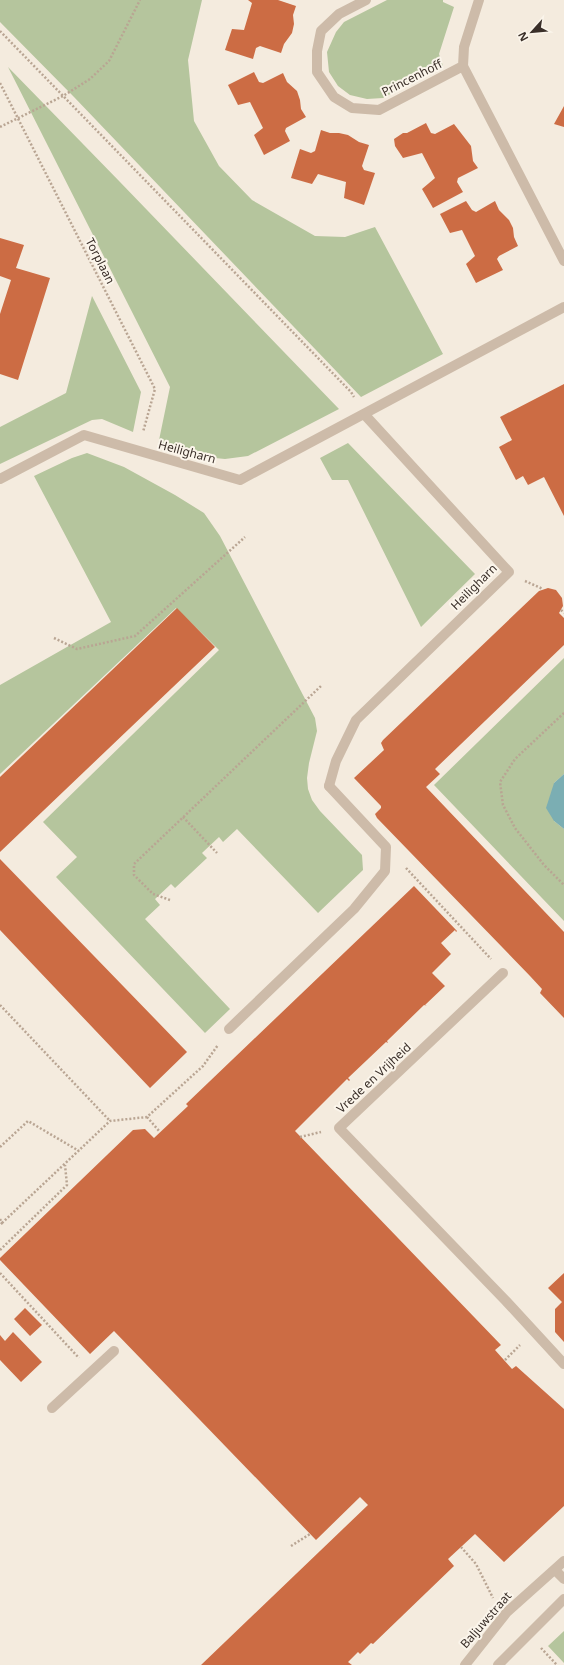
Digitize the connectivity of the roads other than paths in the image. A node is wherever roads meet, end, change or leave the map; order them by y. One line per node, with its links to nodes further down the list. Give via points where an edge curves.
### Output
1 (366, 0): 3 (street, Princenhoff, via 339,14 321,31 317,51 317,72 334,97 352,108 379,110)
2 (479, 0): 3 (street, via 464,47)
3 (463, 66): 4 (street)
4 (564, 260)
5 (564, 307): 6 (street, Heiligharn)
6 (364, 414): 7 (street, Heiligharn, via 240,480 84,436); 9 (street, Heiligharn, via 509,572 356,720 336,761 330,786 386,847 385,871 354,909)
7 (0, 479)
8 (503, 973): 11 (street, Vrede en Vrijheid, via 339,1128)
9 (229, 1029)
10 (114, 1351): 12 (street)
11 (564, 1364)
12 (52, 1408)
13 (564, 1561): 14 (street, Baljuwstraat)
14 (555, 1570): 15 (street); 17 (street, Baljuwstraat, via 507,1612)
15 (564, 1579)
16 (564, 1599): 18 (street)
17 (465, 1665)
18 (498, 1665)

